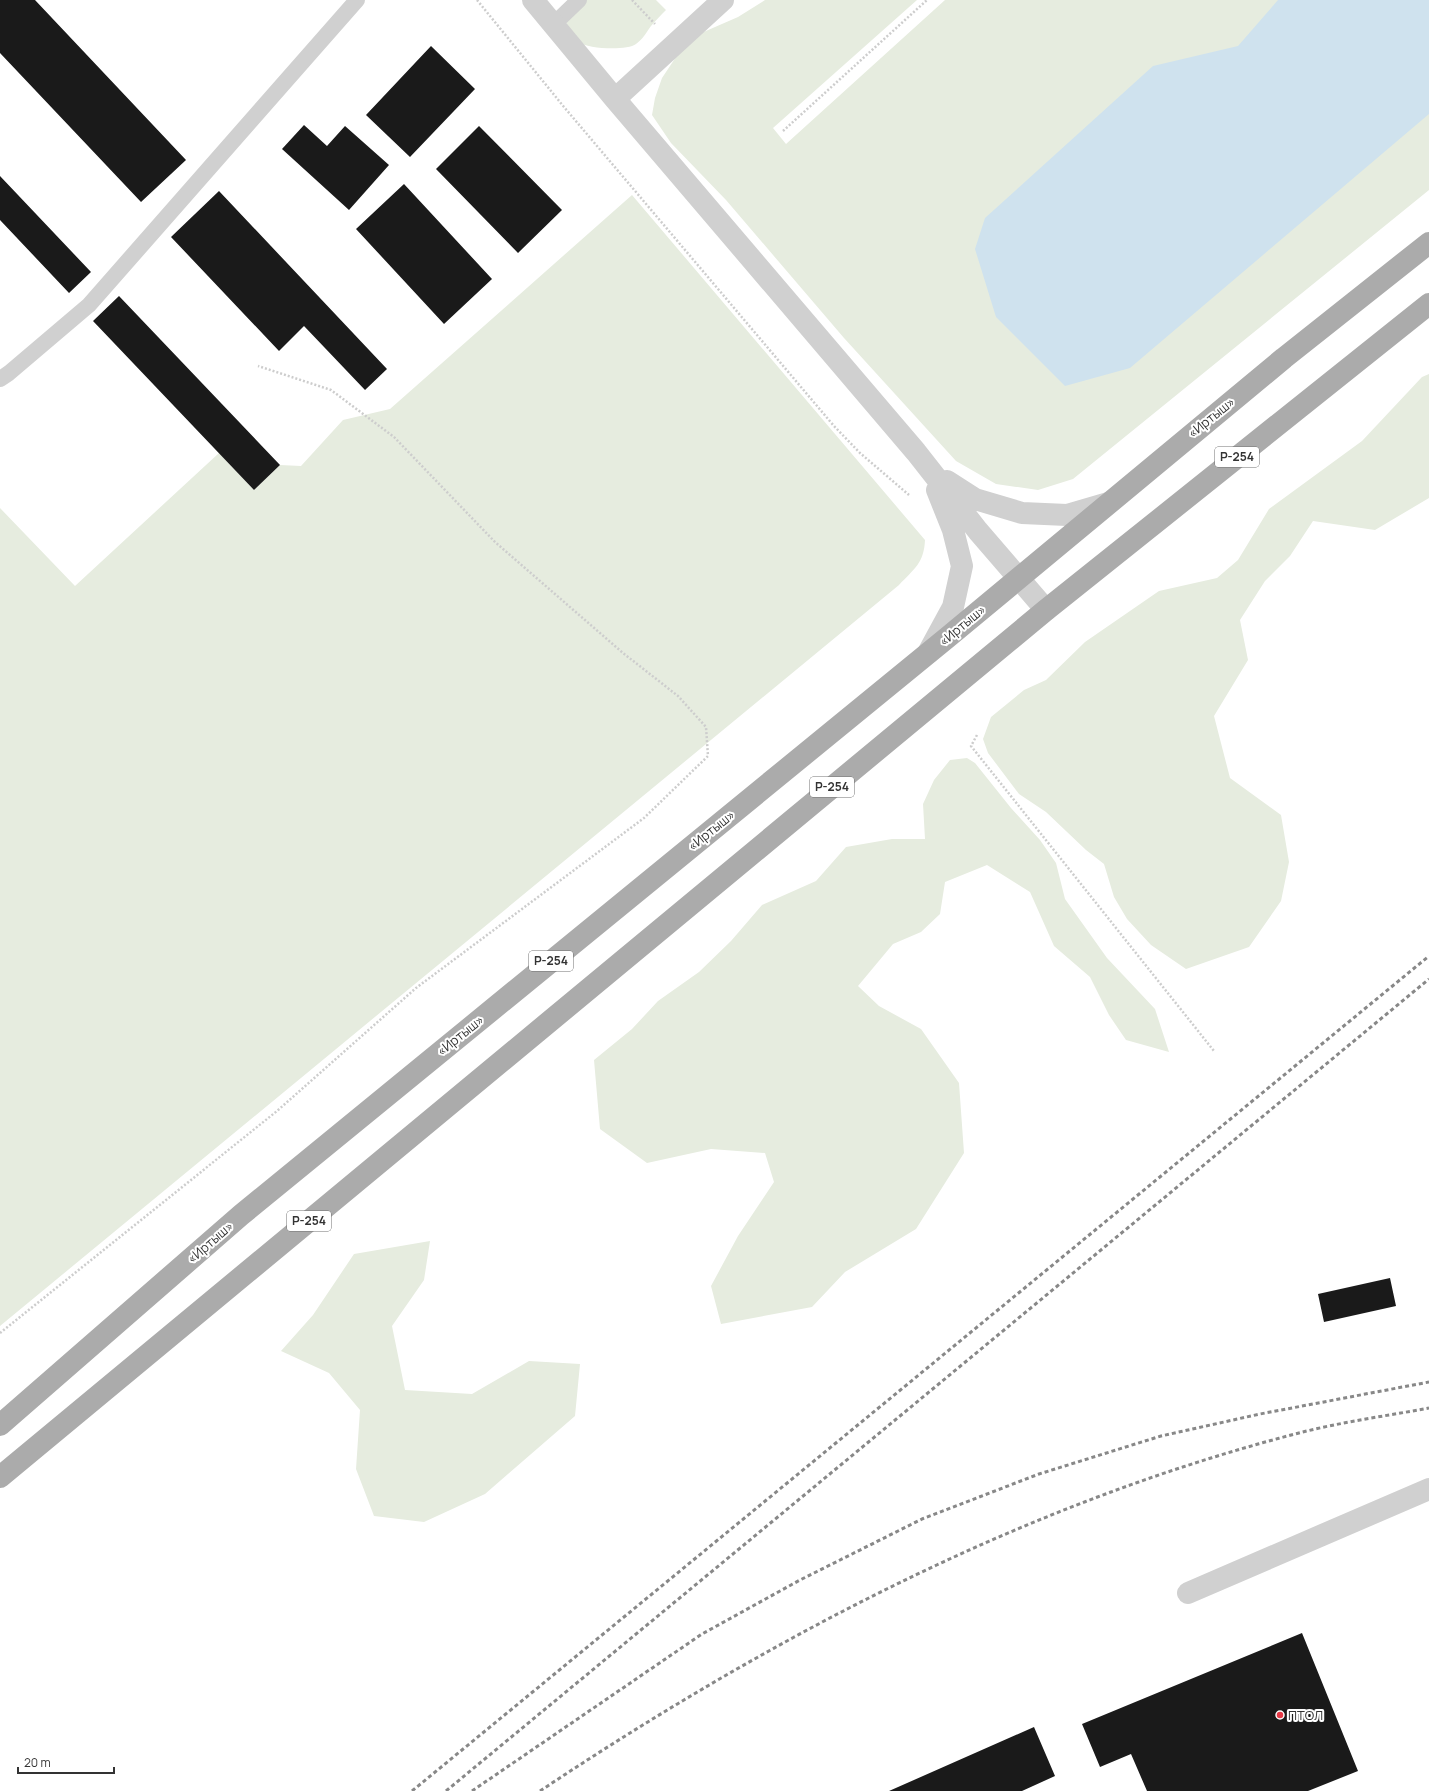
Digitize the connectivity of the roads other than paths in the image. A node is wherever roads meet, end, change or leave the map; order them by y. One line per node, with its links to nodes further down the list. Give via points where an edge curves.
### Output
1 (357, 0): 9 (lane, via 89,305)
2 (533, 0): 5 (street)
3 (579, 0): 5 (lane)
4 (723, 0): 6 (street)
5 (553, 25): 6 (street)
6 (615, 99): 10 (street)
7 (1429, 243): 11 (main road, «Иртыш» / Р-254)
8 (1429, 304): 13 (main road, Р-254)
9 (0, 379)
10 (928, 467): 11 (street, via 975,499 1022,513 1067,515); 12 (street); 14 (street, via 953,530 962,566 953,607)
11 (1108, 503): 12 (main road, «Иртыш» / Р-254)
12 (1018, 578): 13 (street); 14 (main road, «Иртыш» / Р-254)
13 (1046, 610): 16 (main road, Р-254)
14 (928, 653): 15 (main road, «Иртыш» / Р-254, via 241,1215)
15 (0, 1425)
16 (0, 1478)
17 (1429, 1489): 18 (street)
18 (1188, 1593)

